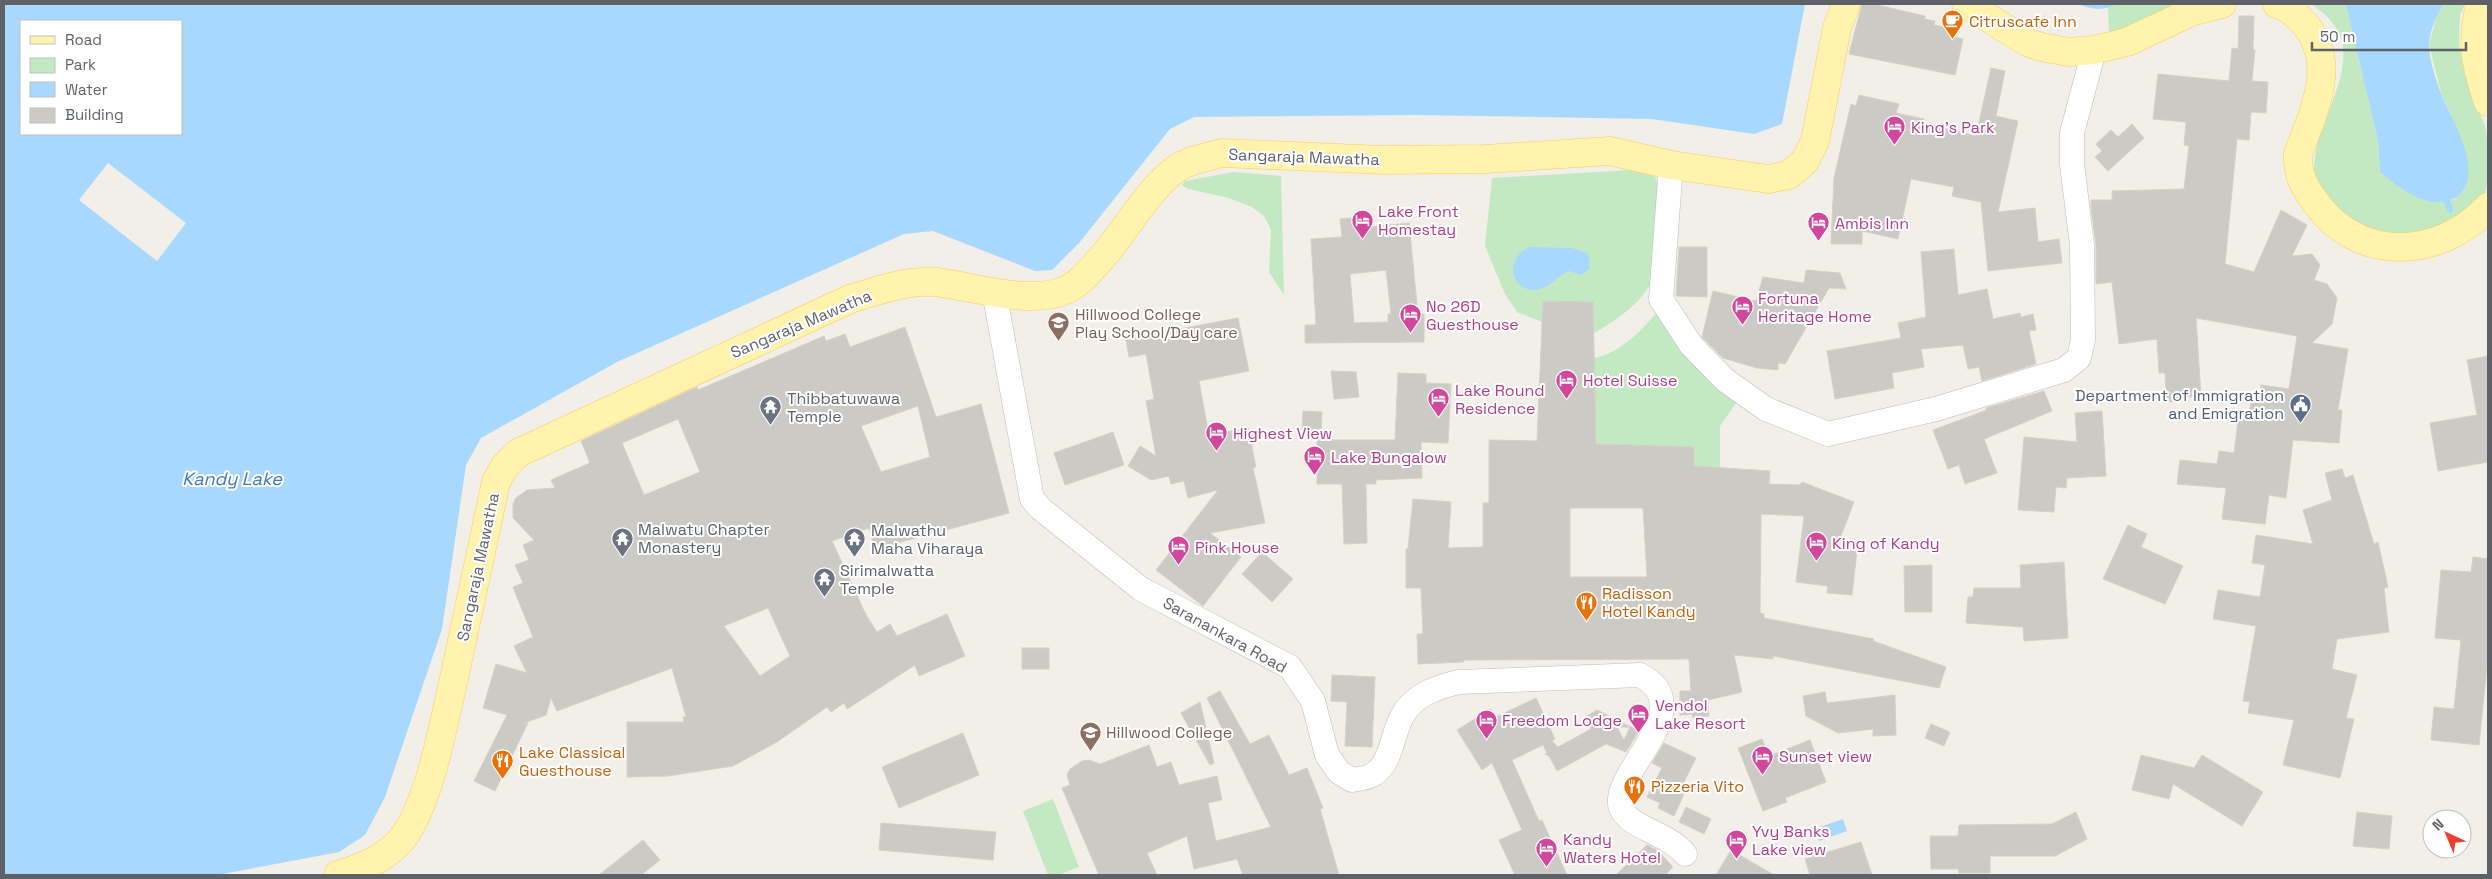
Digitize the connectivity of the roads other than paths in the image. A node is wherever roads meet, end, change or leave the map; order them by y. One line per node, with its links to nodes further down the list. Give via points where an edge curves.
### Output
1 (1846, 4): 8 (main road, Sangaraja Mawatha, via 1837,28 1815,141 1805,161 1789,175 1768,179)
2 (1966, 4): 6 (main road, via 2027,42 2069,52)
3 (2222, 4): 6 (main road, via 2191,12 2127,42)
4 (2276, 4): 9 (main road, via 2288,6 2317,39 2322,66 2320,84 2298,154 2298,166 2300,179 2307,191 2337,226 2369,243 2402,248 2436,242 2456,234)
5 (2480, 4): 7 (main road, via 2474,29 2474,49)
6 (2094, 50): 8 (street, via 2072,133 2072,164 2082,245 2083,340 2079,358 2064,370 1936,409 1828,434 1766,409 1725,380 1691,345 1661,299)
7 (2488, 102)
8 (1672, 165): 10 (main road, Sangaraja Mawatha, via 1610,151 1476,159 1344,159 1222,153 1199,158 1176,169 1158,186 1114,245 1082,279 1063,291 1040,297)
9 (2488, 207)
10 (994, 291): 11 (street, Saranankara Road, via 1032,499 1141,589 1290,668 1312,701 1327,755 1339,772 1352,780 1373,775 1383,766 1404,713 1420,696 1433,689 1459,682 1640,674 1652,681 1661,694 1663,708 1641,759 1620,792 1620,807 1629,821 1677,844); 12 (main road, Sangaraja Mawatha, via 934,282 897,285 850,299 518,453 504,467 496,482 440,741 417,813 404,836 382,856)
11 (1685, 854)
12 (338, 875)

